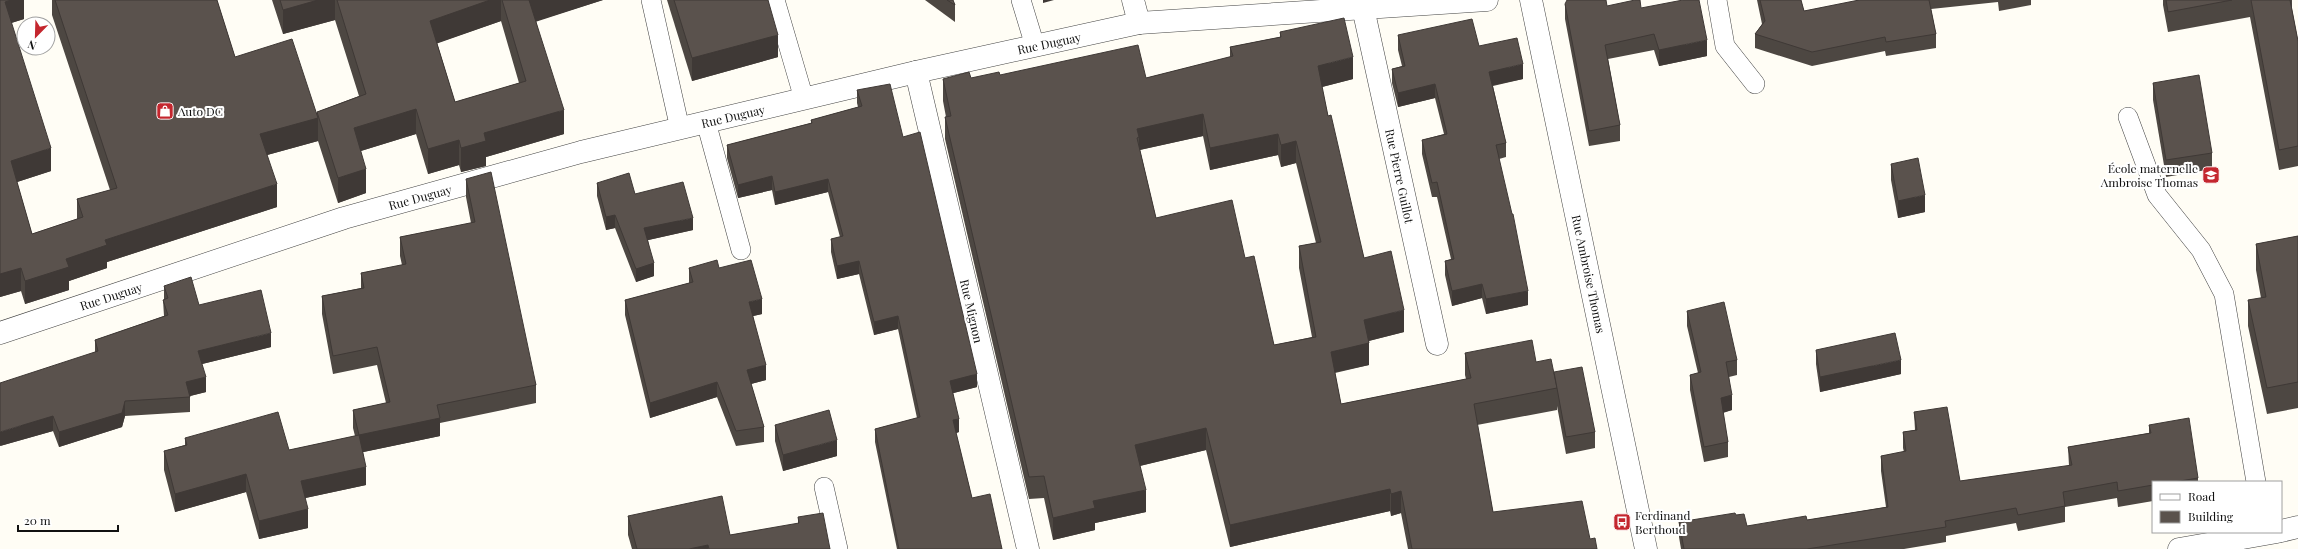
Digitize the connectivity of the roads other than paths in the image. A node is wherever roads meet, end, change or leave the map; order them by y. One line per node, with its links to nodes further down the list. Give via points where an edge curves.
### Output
1 (651, 0): 16 (lane)
2 (775, 0): 13 (lane)
3 (1021, 0): 10 (lane)
4 (1133, 0): 9 (street)
5 (1487, 0): 8 (street, Rue Duguay)
6 (1531, 0): 28 (street, Rue Ambroise Thomas)
7 (1717, 0): 12 (lane, via 1725,46)
8 (1363, 8): 9 (street, Rue Duguay); 19 (street, Rue Pierre Guillot)
9 (1139, 23): 10 (street, Rue Duguay)
10 (1035, 46): 11 (street, Rue Duguay)
11 (916, 72): 13 (street, Rue Duguay); 27 (street, Rue Mignon)
12 (1755, 84)
13 (804, 99): 15 (street, Rue Duguay)
14 (2128, 117): 20 (lane, via 2157,195 2201,250 2224,294)
15 (706, 122): 16 (street, Rue Duguay); 17 (lane)
16 (680, 129): 18 (street, Rue Duguay, via 581,152 344,218)
17 (741, 250)
18 (0, 333)
19 (1437, 344)
20 (2256, 481)
21 (824, 487): 26 (lane)
22 (2298, 528): 23 (street)
23 (2282, 531)
24 (2274, 533): 25 (street)
25 (2251, 540): 29 (street)
26 (838, 549)
27 (1028, 549)
28 (1646, 549)
29 (2179, 549)

